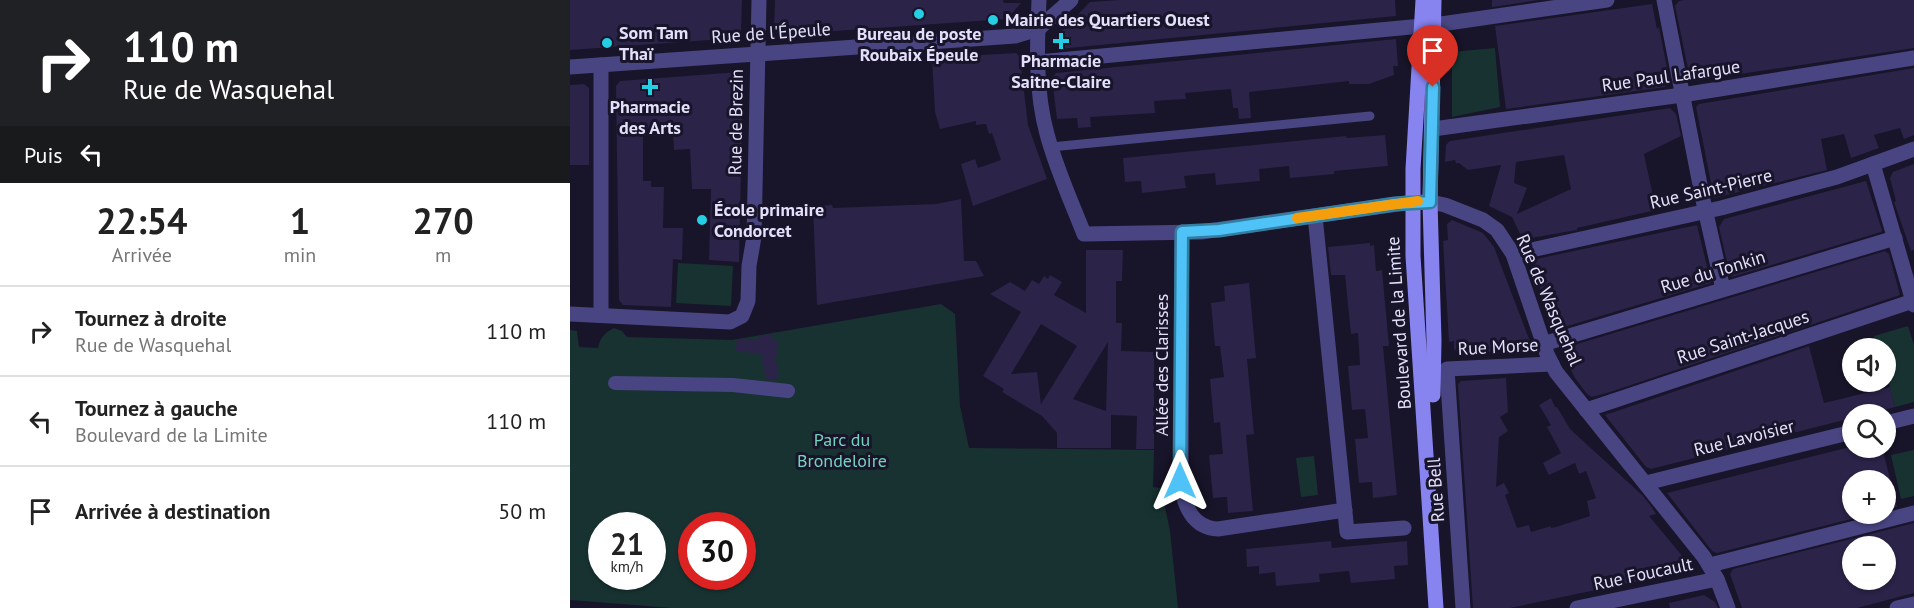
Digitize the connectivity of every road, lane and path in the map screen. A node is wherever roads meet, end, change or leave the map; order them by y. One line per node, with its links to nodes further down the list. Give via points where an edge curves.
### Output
1 (759, 0): 10 (street, Rue de Brezin)
2 (1039, 0): 9 (street)
3 (1071, 0): 9 (street, Rue de l'Épeule)
4 (1423, 0): 8 (main road, Boulevard de la Limite)
5 (1434, 0): 8 (main road, Boulevard de la Limite)
6 (1607, 0): 8 (street)
7 (1664, 0): 15 (street)
8 (1428, 26): 12 (street); 17 (main road, Boulevard de la Limite); 21 (main road, Boulevard de la Limite)
9 (1038, 29): 10 (street, Rue de l'Épeule, via 1015,36); 12 (street)
10 (758, 54): 13 (street, Rue de l'Épeule); 31 (street, Rue de Brezin, via 754,237 748,302 742,316 730,322)
11 (1914, 58): 15 (street, Rue Paul Lafargue)
12 (1038, 62): 18 (street, via 1042,113)
13 (601, 65): 14 (street, Rue de l'Épeule); 31 (street)
14 (570, 66)
15 (1682, 95): 17 (street, Rue Paul Lafargue); 23 (street)
16 (1370, 116): 18 (lane)
17 (1433, 129): 22 (main road, Boulevard de la Limite)
18 (1051, 147): 25 (street, Rue de Wasquehal, via 1084,234)
19 (1914, 149): 20 (street, Rue Saint-Pierre)
20 (1873, 164): 23 (street, Rue Saint-Pierre); 26 (street)
21 (1412, 202): 22 (street, Rue de Wasquehal); 24 (street, Rue de Wasquehal); 48 (main road, Boulevard de la Limite)
22 (1430, 202): 27 (street, Rue de Wasquehal, via 1483,220 1497,230); 49 (main road, Boulevard de la Limite, via 1432,376)
23 (1706, 212): 27 (street, Rue Saint-Pierre); 28 (street)
24 (1315, 216): 25 (street, Rue de Wasquehal); 42 (street)
25 (1182, 232): 42 (street, Allée des Clarisses, via 1180,481 1188,509 1197,522 1218,529)
26 (1895, 238): 28 (street, Rue du Tonkin); 29 (street)
27 (1513, 254): 32 (street, Rue de Wasquehal)
28 (1722, 289): 32 (street, Rue du Tonkin)
29 (1913, 303): 37 (street, Rue Saint-Jacques)
30 (570, 314): 31 (street)
31 (601, 315)
32 (1543, 344): 33 (street, Rue de Wasquehal)
33 (1551, 364): 34 (street, Rue Morse); 37 (street, Rue de Wasquehal)
34 (1447, 369): 50 (street, Rue Bell)
35 (615, 383): 36 (street, via 733,385)
36 (788, 391)
37 (1586, 410): 41 (street, Rue de Wasquehal)
38 (1914, 416): 39 (street)
39 (1896, 420)
40 (1842, 434): 41 (street, Rue Lavoisier)
41 (1646, 483): 45 (street, Rue de Wasquehal)
42 (1345, 510): 44 (street, via 1347,532)
43 (1914, 513): 45 (street)
44 (1404, 528)
45 (1710, 565): 46 (street, Rue de Wasquehal)
46 (1717, 579): 51 (street, Rue Foucault); 52 (street, Rue de Wasquehal)
47 (1914, 604): 53 (street)
48 (1436, 608)
49 (1446, 608)
50 (1463, 608)
51 (1577, 608)
52 (1728, 608)
53 (1897, 608)

